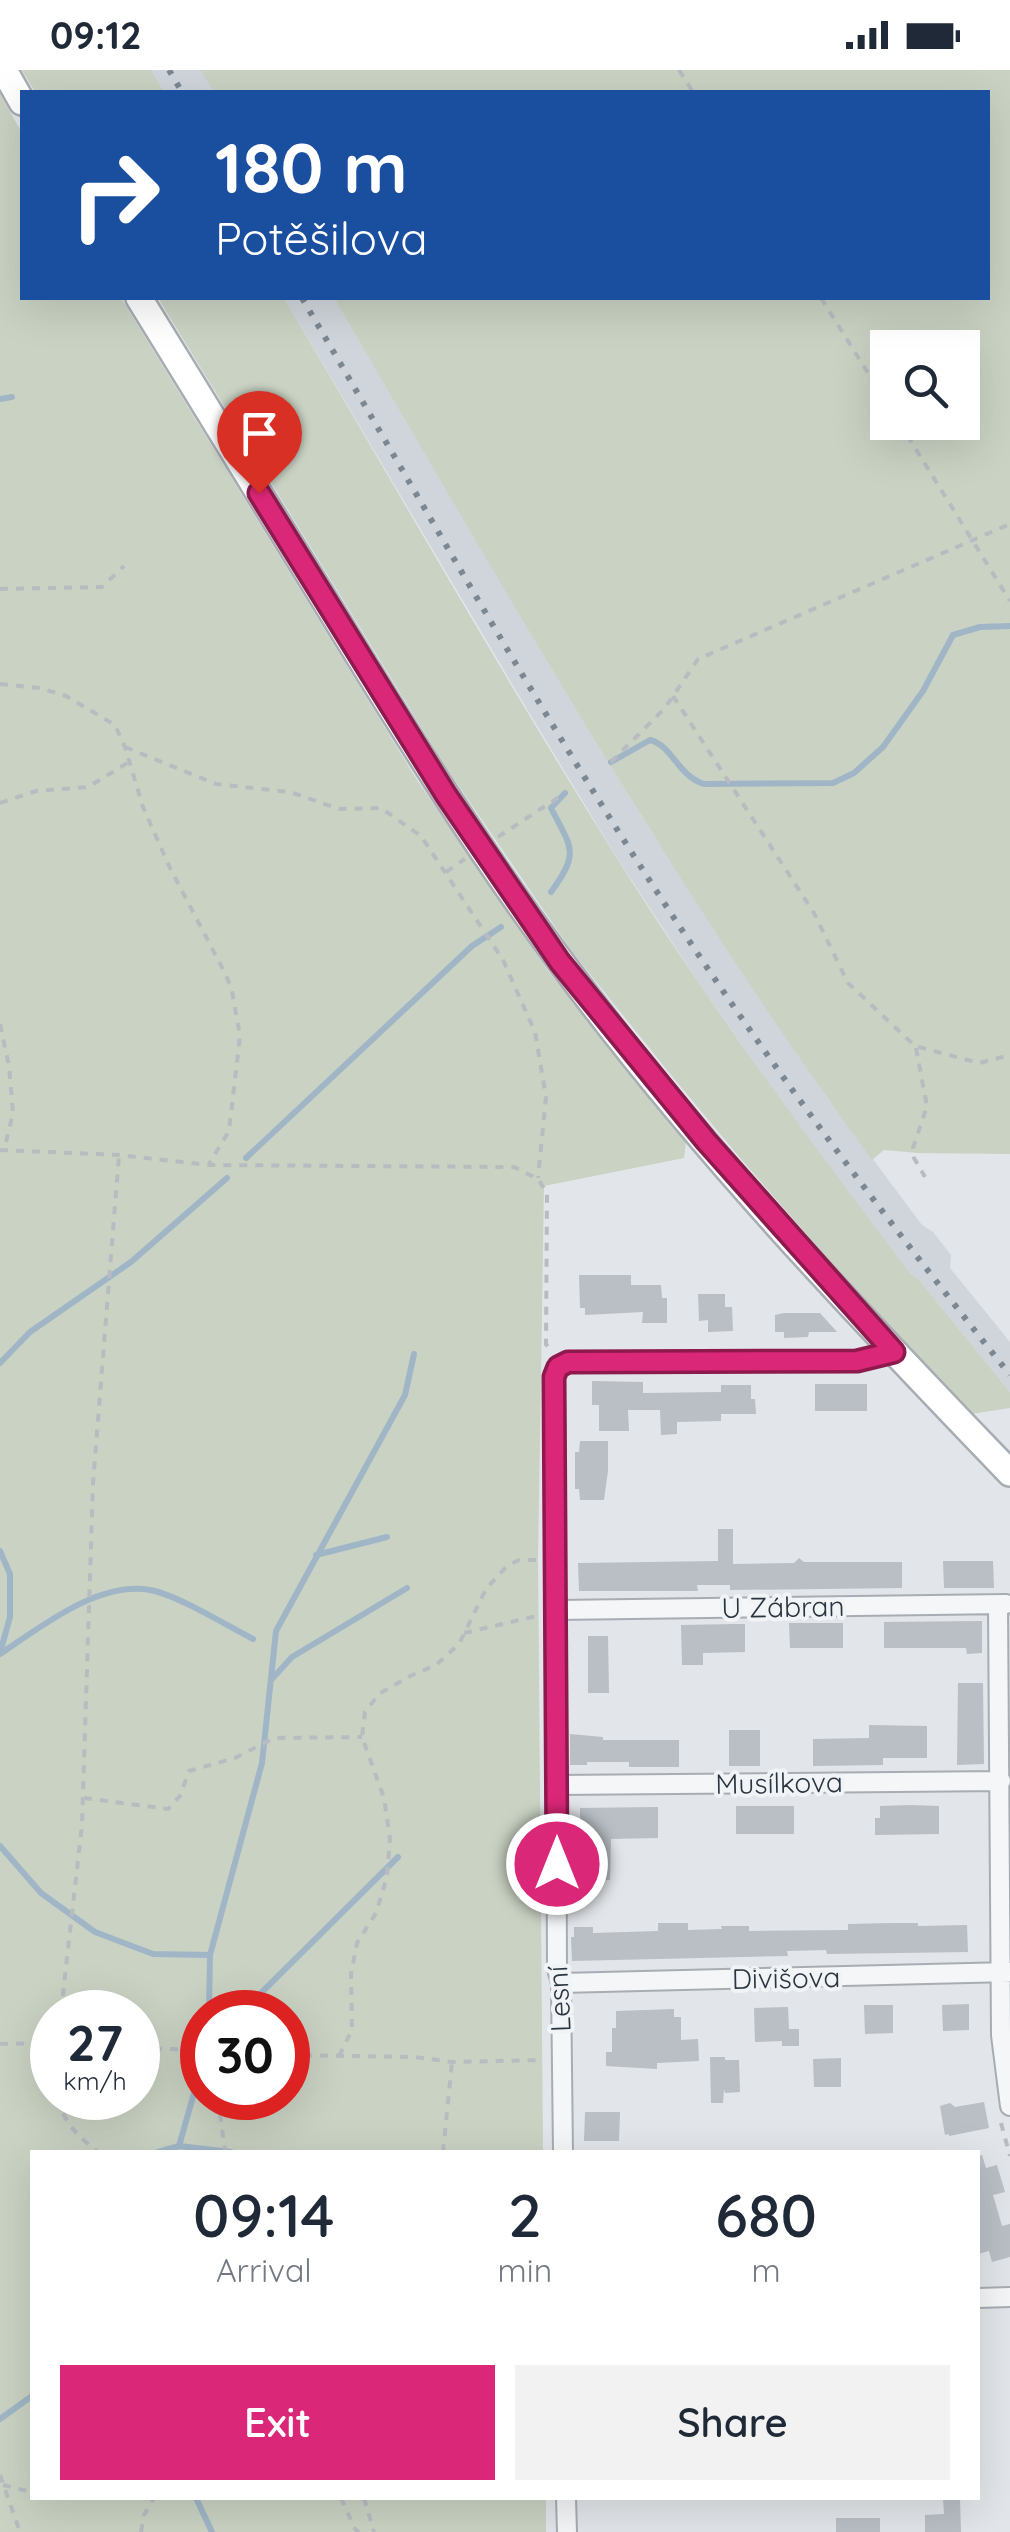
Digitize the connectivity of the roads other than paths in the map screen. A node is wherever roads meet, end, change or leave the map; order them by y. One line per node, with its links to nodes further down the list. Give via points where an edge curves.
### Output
1 (4, 70): 2 (main road)
2 (20, 98)
3 (141, 300): 4 (main road, via 398,721 560,962 729,1169)
4 (894, 1352): 5 (main road); 7 (street, Lesní, via 857,1361 558,1367)
5 (1010, 1473)
6 (1004, 1605): 7 (street, U Zábran); 8 (street)
7 (557, 1610): 9 (street, Lesní)
8 (1000, 1781): 9 (street, Musílkova); 10 (street)
9 (556, 1785): 11 (street, Lesní)
10 (1005, 1972): 11 (street, Divišova); 12 (street, via 1001,2036)
11 (561, 1983): 13 (street, Lesní)
12 (1010, 2106)
13 (563, 2150)
14 (1010, 2296): 15 (street)
15 (980, 2298)
16 (566, 2500): 17 (street)
17 (566, 2532)

